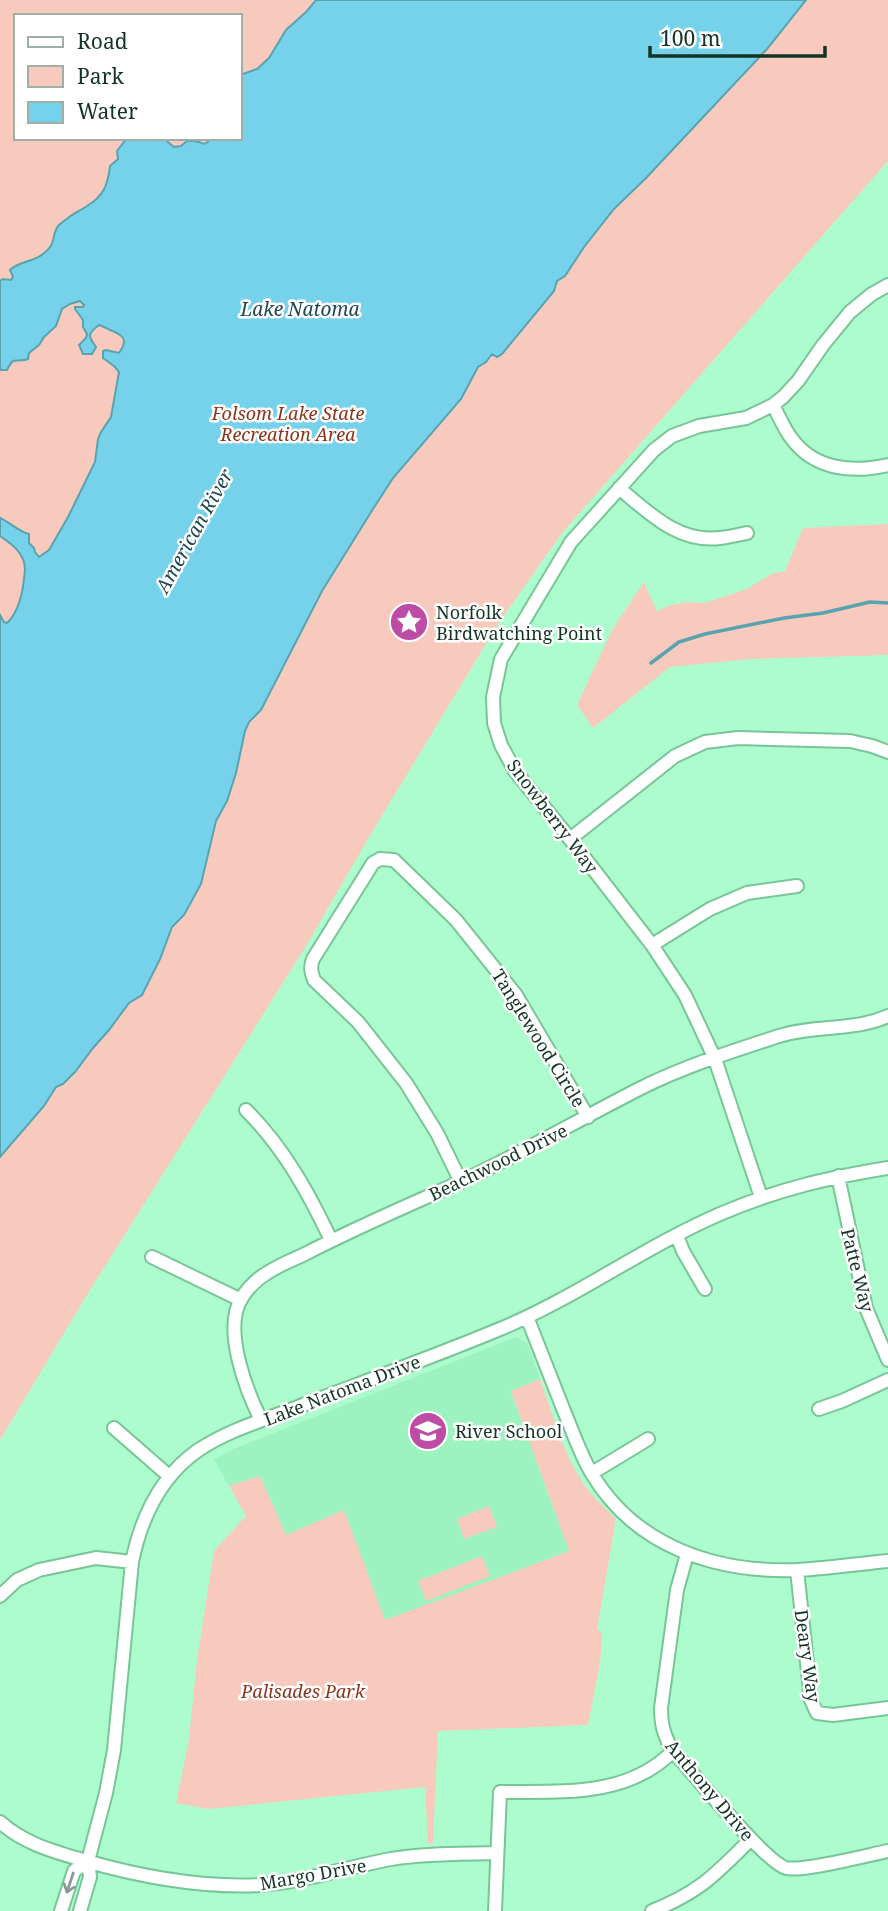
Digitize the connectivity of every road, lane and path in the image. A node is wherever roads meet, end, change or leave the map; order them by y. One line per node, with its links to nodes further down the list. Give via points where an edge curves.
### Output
1 (888, 285): 2 (street, Snowberry Way, via 850,312 798,381)
2 (773, 405): 3 (street, via 790,436 808,455 849,469); 4 (street, Snowberry Way, via 746,418 672,436)
3 (888, 465)
4 (620, 488): 5 (street, via 675,531 718,538); 7 (street, Snowberry Way, via 564,554 501,659 493,697 494,723 515,771)
5 (747, 533)
6 (888, 752): 7 (street, via 850,741 738,738 705,742 676,756)
7 (570, 838): 9 (street, Snowberry Way)
8 (797, 886): 9 (street, via 747,893 710,909)
9 (652, 945): 11 (street, Snowberry Way, via 685,995)
10 (888, 1016): 11 (street, Beachwood Drive, via 859,1026 783,1035)
11 (715, 1059): 13 (street, Beachwood Drive, via 658,1081); 17 (street, Snowberry Way)
12 (246, 1110): 19 (street, via 280,1148)
13 (588, 1117): 16 (street, Beachwood Drive); 16 (street, Tanglewood Circle, via 492,963 456,920 394,860 380,859 373,863 313,959 312,973 406,1083)
14 (888, 1168): 15 (street, Lake Natoma Drive)
15 (838, 1176): 17 (street, Lake Natoma Drive); 24 (street, Patte Way, via 866,1308)
16 (461, 1182): 19 (street, Beachwood Drive)
17 (761, 1197): 18 (street, Lake Natoma Drive)
18 (677, 1236): 21 (street); 23 (street, Lake Natoma Drive)
19 (331, 1240): 22 (street, Beachwood Drive, via 267,1273)
20 (152, 1257): 22 (street)
21 (705, 1289)
22 (241, 1300): 27 (street, via 233,1335)
23 (527, 1317): 27 (street, Lake Natoma Drive); 30 (street)
24 (888, 1360)
25 (888, 1380): 26 (street)
26 (819, 1409)
27 (261, 1420): 31 (street, Lake Natoma Drive, via 198,1450)
28 (114, 1429): 31 (street)
29 (648, 1439): 30 (street)
30 (592, 1473): 32 (street, via 632,1522)
31 (169, 1476): 33 (street, Lake Natoma Drive, via 149,1505)
32 (687, 1554): 35 (street, via 730,1566); 38 (street, Anthony Drive, via 677,1590 661,1708 664,1736)
33 (132, 1562): 36 (street, via 96,1558 38,1570 17,1580); 43 (street, Lake Natoma Drive, via 114,1750)
34 (888, 1562): 35 (street)
35 (797, 1570): 37 (street, Deary Way, via 811,1700 817,1713)
36 (0, 1596)
37 (888, 1708)
38 (673, 1751): 40 (street, Anthony Drive); 42 (street, via 644,1773 610,1787 500,1792)
39 (0, 1822): 43 (street, Margo Drive, via 28,1842)
40 (751, 1839): 41 (street, Anthony Drive, via 789,1869); 47 (street, via 707,1882)
41 (888, 1851)
42 (498, 1853): 43 (street, Margo Drive, via 391,1859 262,1885 192,1883); 46 (street)
43 (88, 1861): 44 (street, Lake Natoma Drive, one-way to 44, via 74,1871); 45 (street, Lake Natoma Drive, via 90,1877)
44 (61, 1911)
45 (80, 1911)
46 (495, 1911)
47 (652, 1911)

